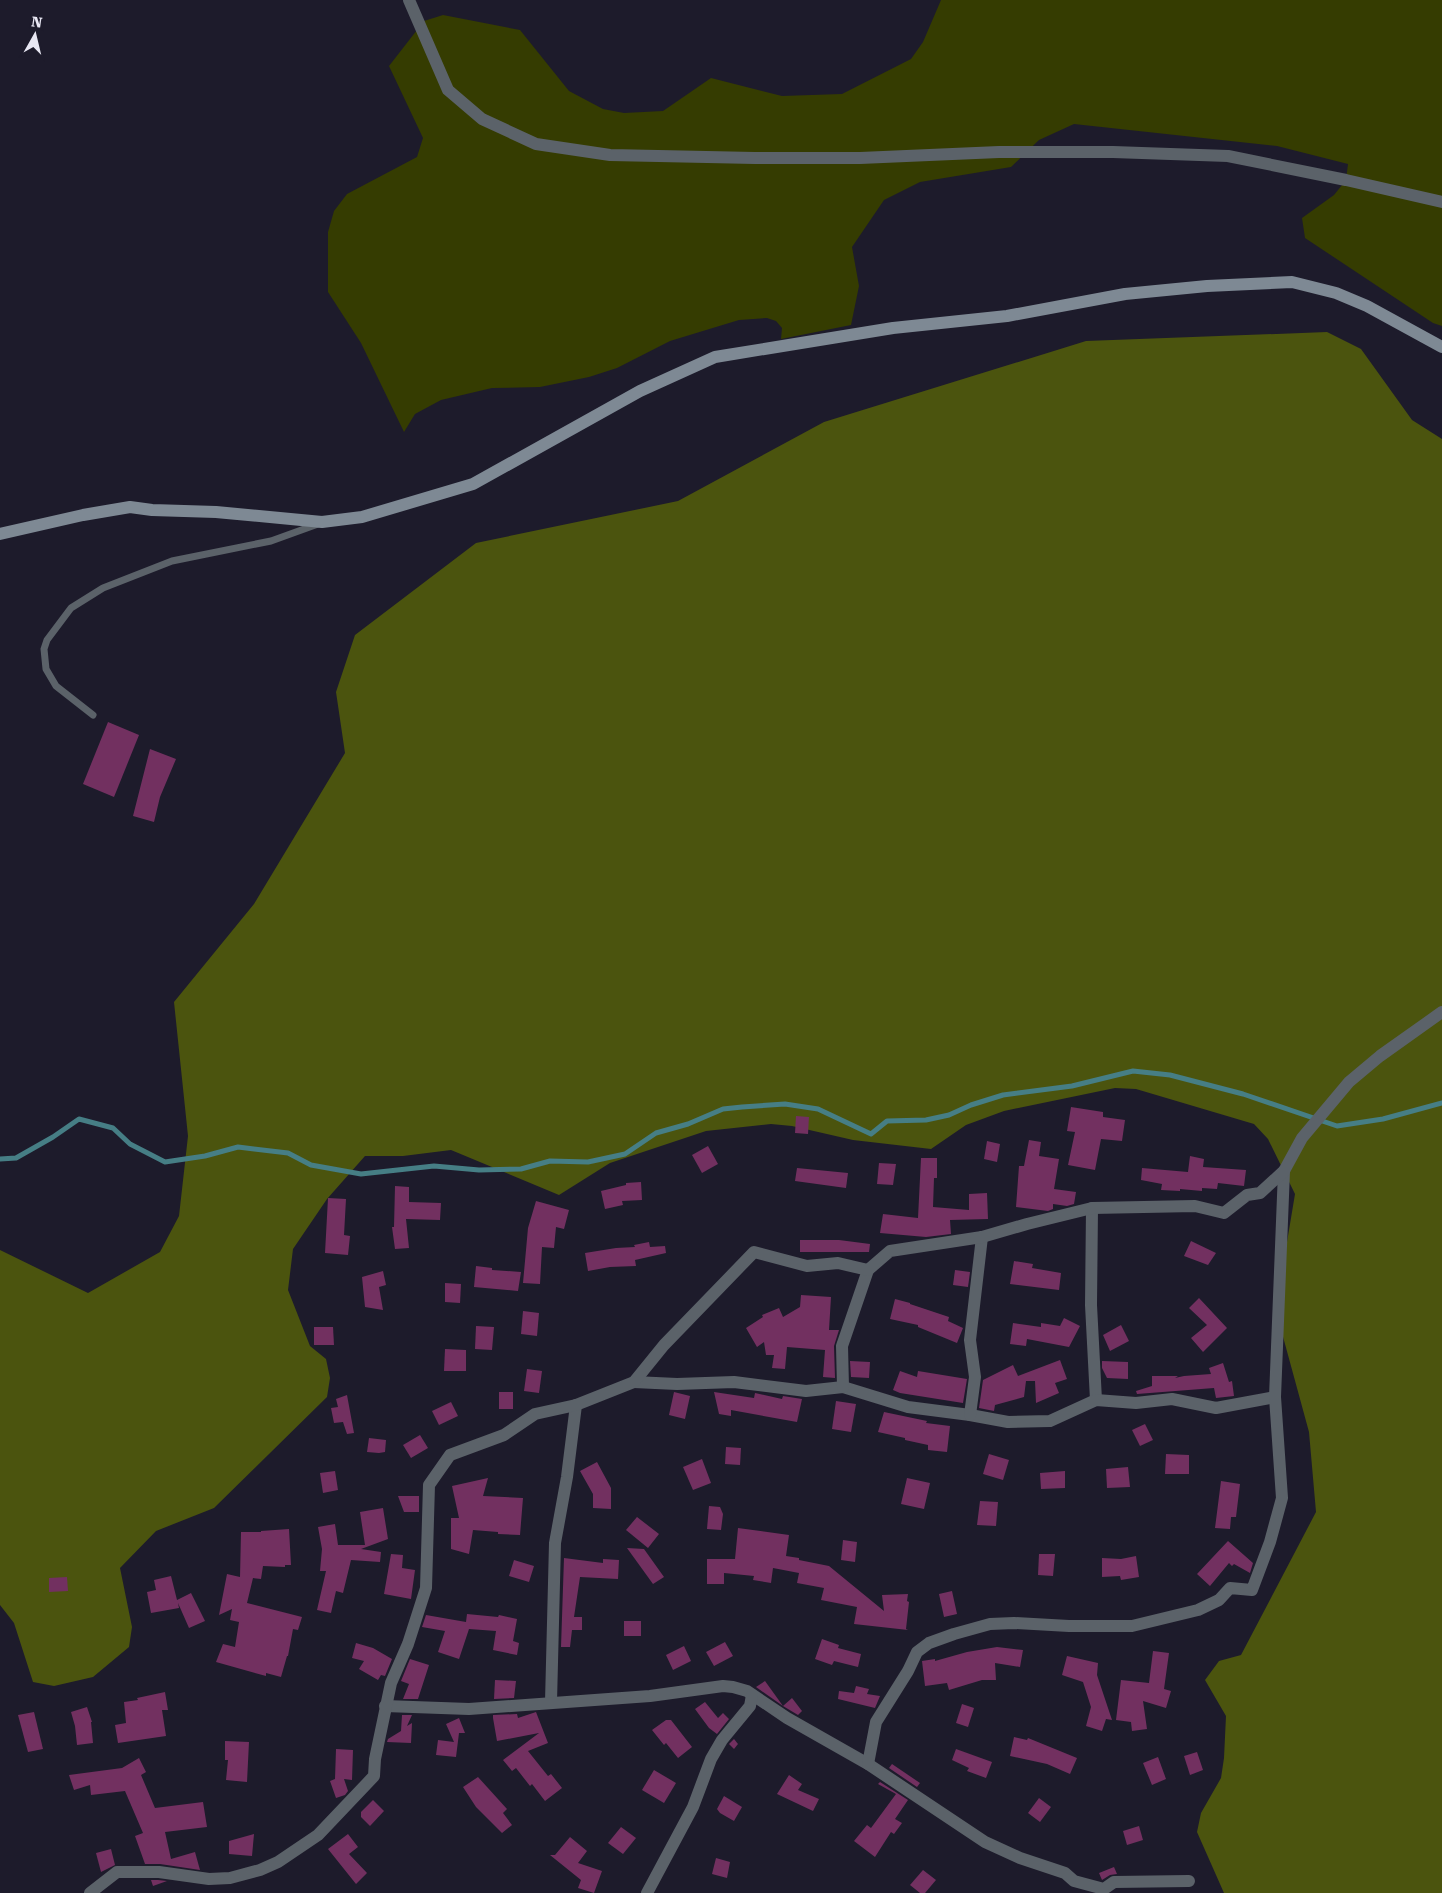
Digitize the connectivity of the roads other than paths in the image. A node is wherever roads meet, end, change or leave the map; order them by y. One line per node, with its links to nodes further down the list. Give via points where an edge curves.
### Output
1 (409, 0): 2 (street, via 448,90 482,119 536,144 610,155 755,158 860,158 999,152 1228,156)
2 (1442, 202)
3 (1442, 347): 4 (street, via 1367,306 1336,293 1292,282 1125,294 1007,316 893,328 715,357 640,391 473,484 362,518)
4 (322, 522): 5 (street, via 130,507); 6 (lane, via 271,541 172,561 103,588 71,608 47,640 44,649 46,669 56,686)
5 (0, 534)
6 (93, 715)
7 (1442, 1012): 8 (street, via 1348,1082 1302,1138)
8 (1284, 1171): 9 (street, via 1260,1193 1247,1195 1224,1213 1195,1206); 14 (street)
9 (1092, 1208): 10 (street); 15 (street, via 1091,1306)
10 (982, 1237): 11 (street, via 890,1251); 17 (street, via 970,1340 975,1377)
11 (868, 1270): 12 (street, via 838,1263 807,1266 754,1252 664,1345); 13 (street, via 842,1346)
12 (634, 1382): 13 (street, via 734,1382 806,1391); 16 (street)
13 (842, 1386): 17 (street, via 908,1407)
14 (1275, 1397): 15 (street, via 1216,1408 1172,1399 1136,1403); 21 (street, via 1282,1498 1252,1590 1230,1588 1219,1600 1198,1610 1132,1626 990,1624 929,1643 917,1652 876,1722)
15 (1096, 1400): 17 (street, via 1050,1421 1008,1422)
16 (576, 1405): 19 (street, via 555,1543); 20 (street, via 535,1414 504,1435 450,1455 429,1485 426,1588 408,1644 390,1683)
17 (970, 1415)
18 (752, 1695): 19 (street, via 723,1686 650,1696); 21 (street); 24 (street, via 750,1706 715,1753 693,1807)
19 (551, 1702): 20 (street, via 469,1709)
20 (385, 1706): 23 (street, via 374,1776 318,1835 278,1862 230,1878 117,1872)
21 (868, 1764): 22 (street, via 984,1842 1065,1873 1074,1881 1104,1889 1114,1882)
22 (1189, 1881)
23 (90, 1893)
24 (647, 1893)

